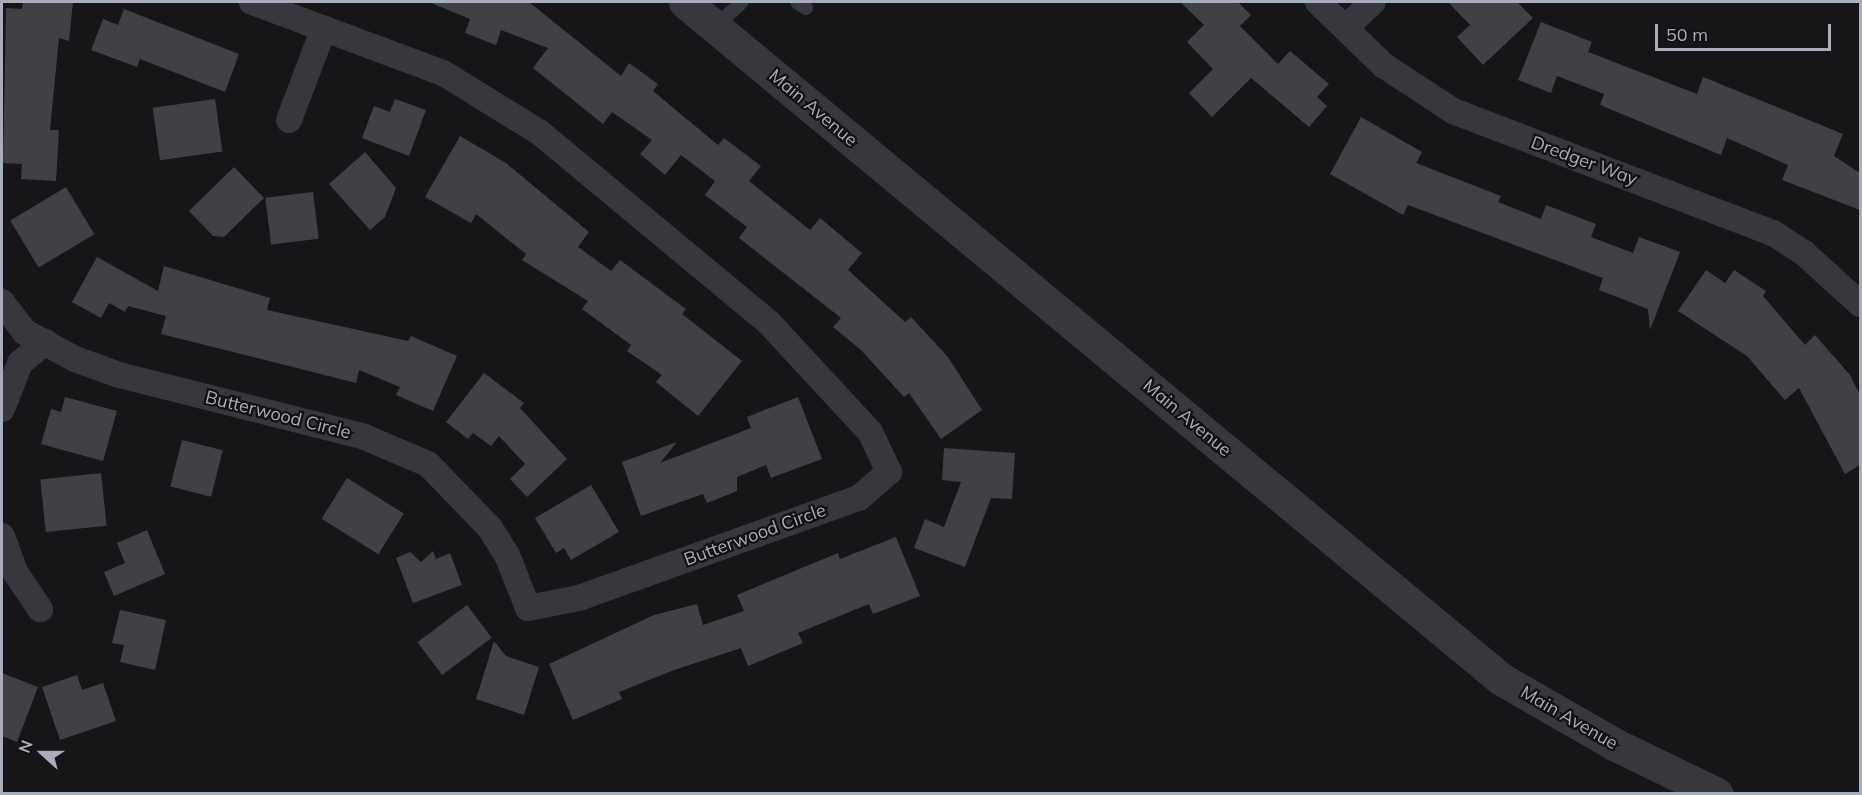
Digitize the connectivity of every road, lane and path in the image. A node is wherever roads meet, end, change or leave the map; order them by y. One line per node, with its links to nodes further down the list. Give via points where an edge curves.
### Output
1 (252, 2): 7 (street, Butterwood Circle)
2 (685, 2): 6 (street, Main Avenue)
3 (742, 2): 6 (lane)
4 (1318, 2): 8 (street, Dredger Way)
5 (1373, 2): 8 (street)
6 (716, 27): 16 (street, Main Avenue, via 1501,679 1616,745)
7 (324, 28): 9 (street); 12 (street, Butterwood Circle, via 443,73 539,132 768,322 870,432 889,472 859,498 579,598 528,608 507,555 490,528 428,464 362,436 119,375)
8 (1345, 28): 11 (street, Dredger Way, via 1383,64 1453,111 1773,233 1804,253)
9 (289, 120)
10 (2, 302): 12 (street, Butterwood Circle, via 25,332)
11 (1860, 304)
12 (45, 342): 13 (street, via 20,363)
13 (2, 409)
14 (2, 536): 15 (street, via 27,595)
15 (40, 609)
16 (1717, 794)

